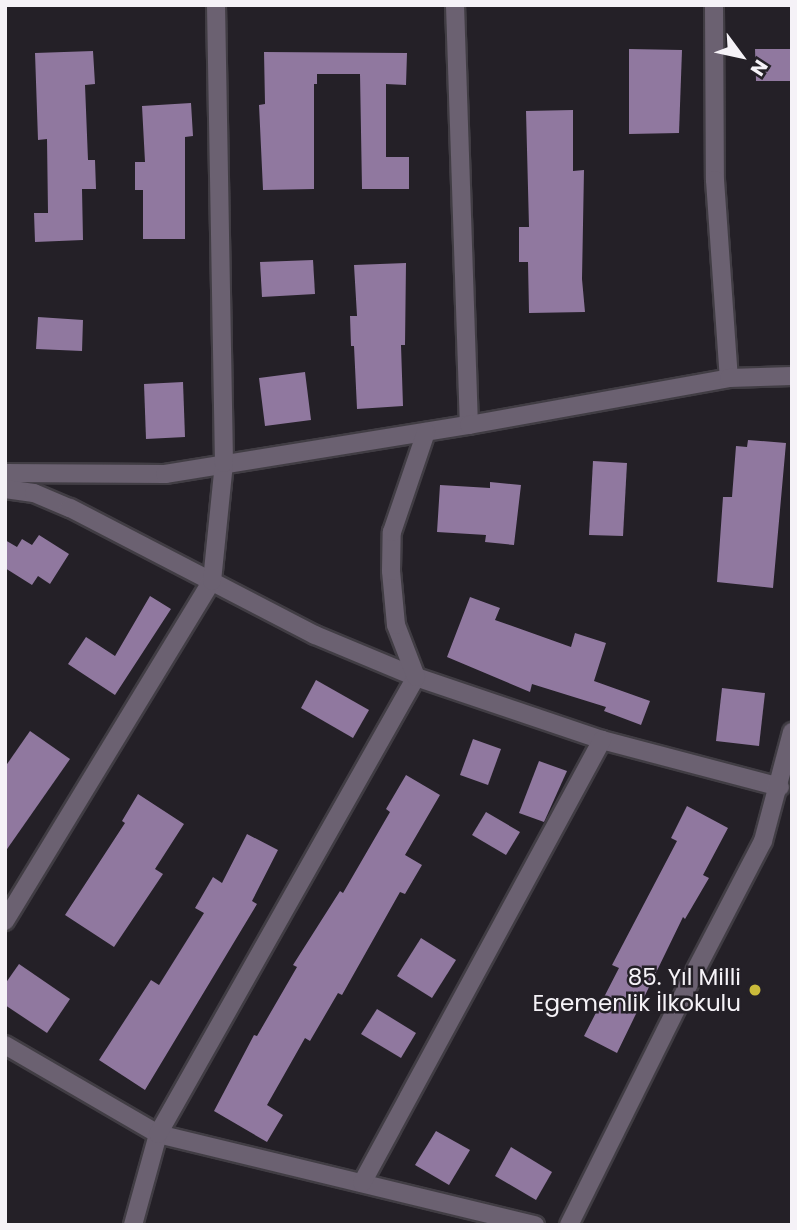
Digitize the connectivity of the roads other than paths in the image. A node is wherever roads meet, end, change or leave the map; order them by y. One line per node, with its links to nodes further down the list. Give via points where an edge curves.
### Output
1 (216, 5): 8 (street)
2 (455, 5): 6 (street)
3 (715, 5): 5 (street, via 715,180)
4 (792, 376): 5 (street)
5 (729, 378): 6 (street)
6 (469, 425): 7 (street)
7 (426, 432): 8 (street); 12 (street, via 403,496 392,545 396,625)
8 (224, 463): 9 (street, via 164,474); 11 (street)
9 (5, 473)
10 (5, 489): 11 (street, via 70,508)
11 (212, 581): 12 (street, via 314,635); 16 (street)
12 (416, 677): 14 (street); 18 (street)
13 (792, 732): 15 (street)
14 (602, 740): 15 (street); 19 (street)
15 (783, 794): 22 (street)
16 (5, 921)
17 (5, 1045): 18 (street)
18 (158, 1134): 19 (street); 20 (street)
19 (362, 1183): 21 (street)
20 (133, 1225)
21 (535, 1225)
22 (569, 1225)

